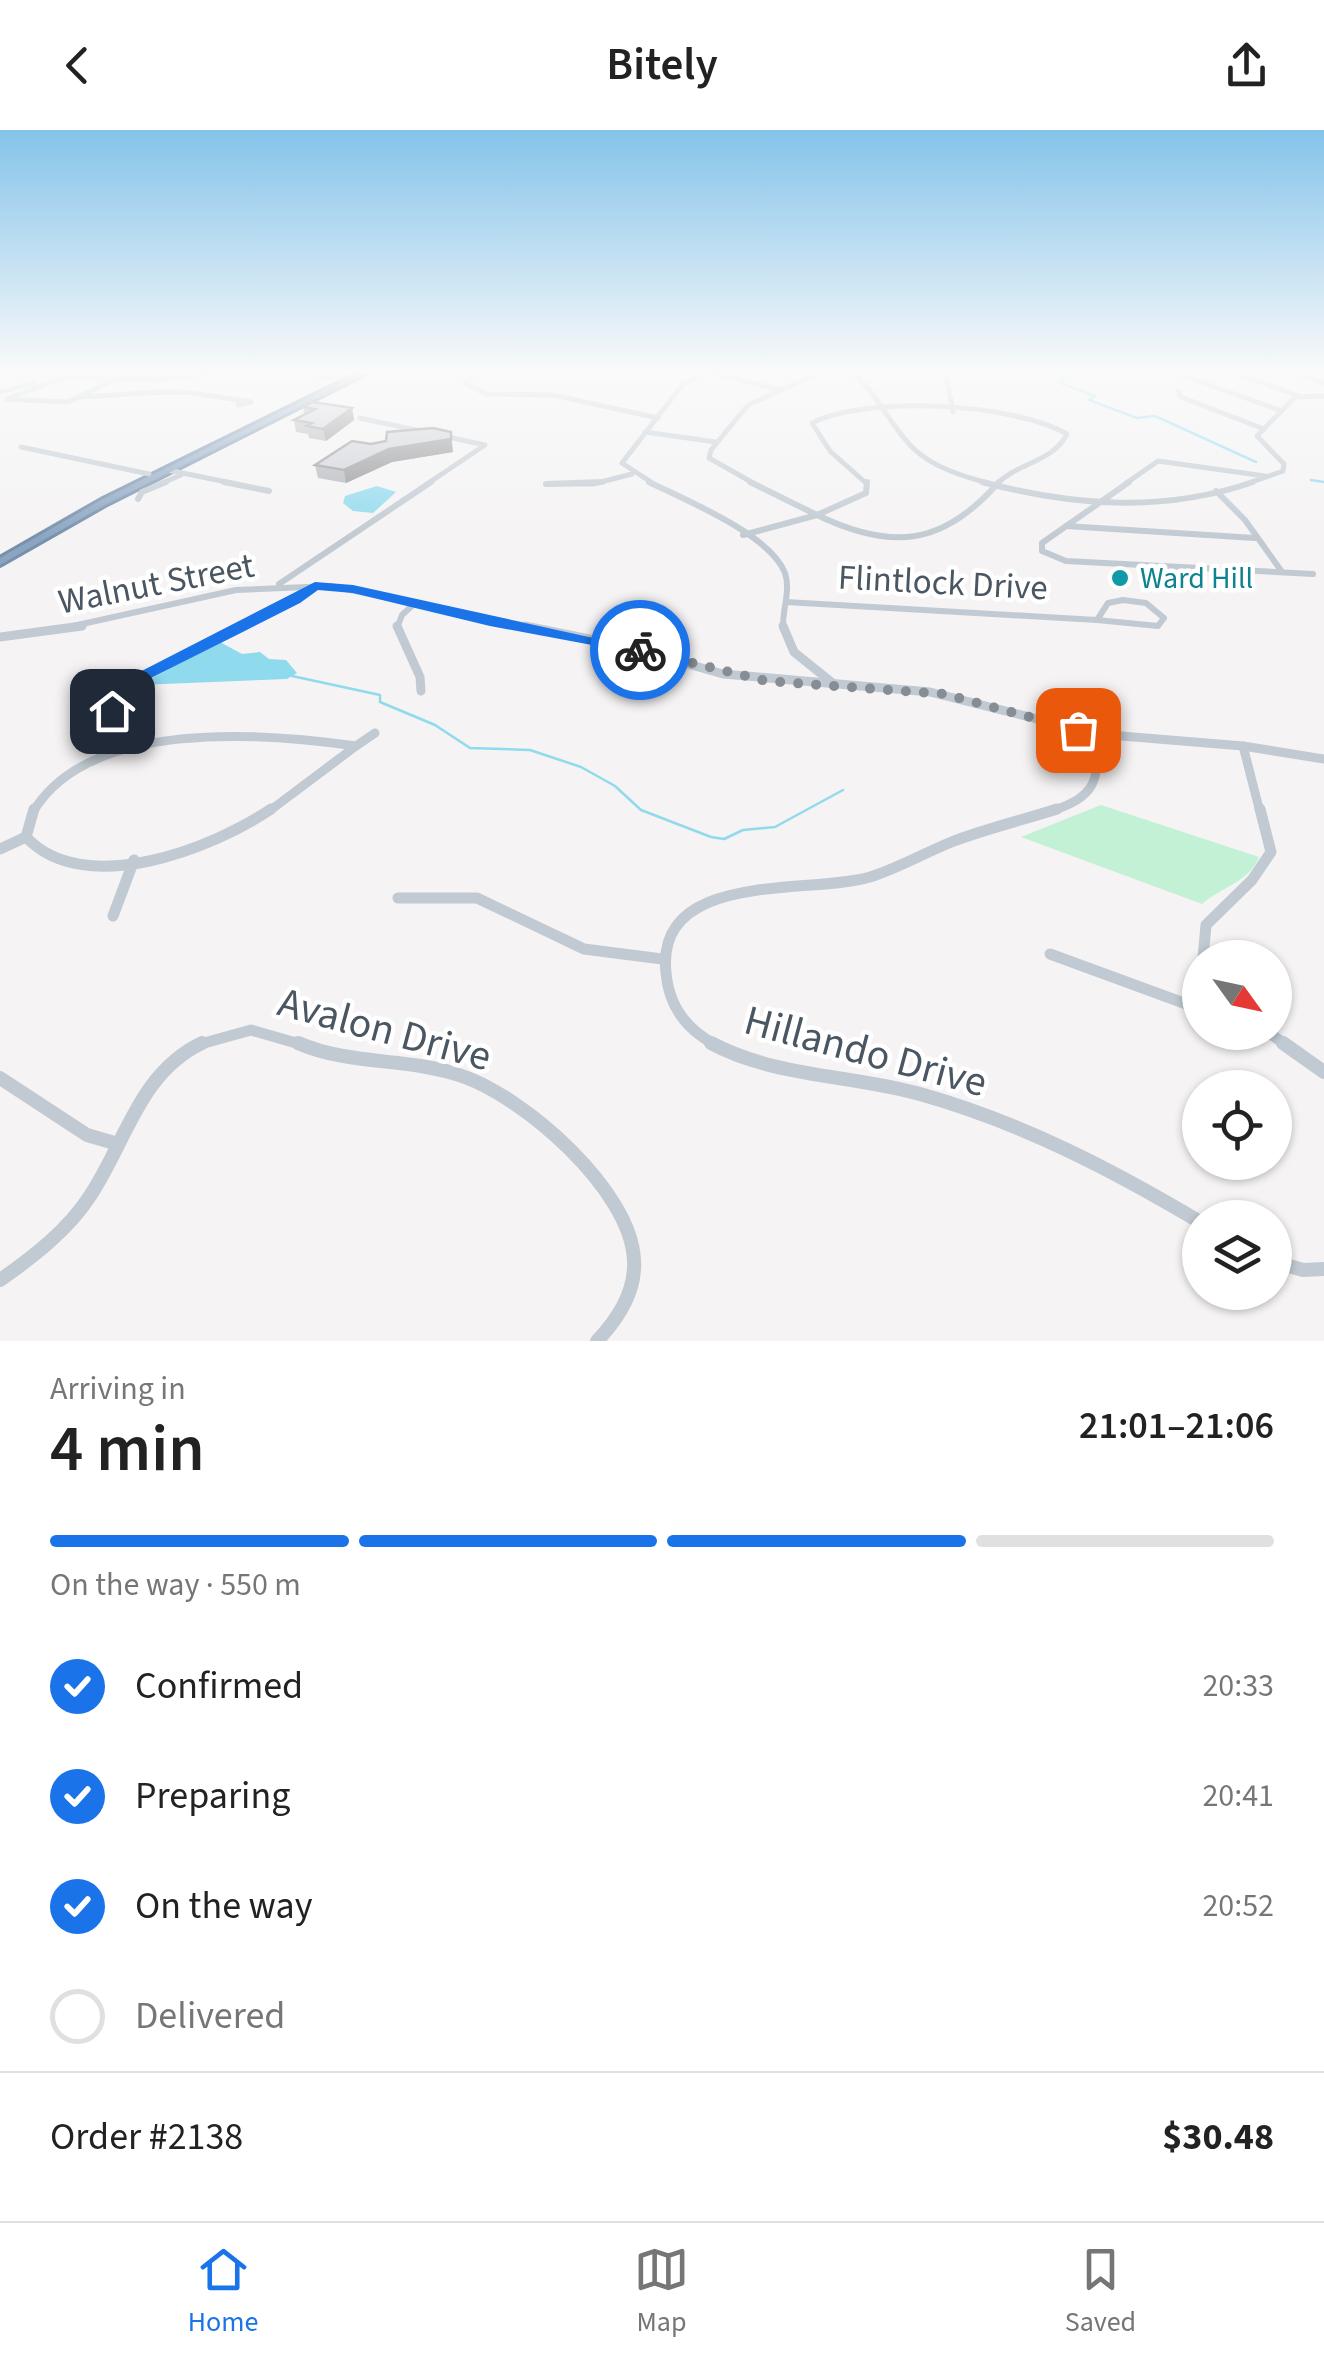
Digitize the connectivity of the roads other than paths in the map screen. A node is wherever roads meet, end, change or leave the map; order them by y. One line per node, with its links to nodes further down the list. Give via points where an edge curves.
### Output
1 (243, 427): 16 (highway)
2 (254, 427): 15 (highway)
3 (399, 427): 33 (street, via 484,445)
4 (650, 427): 12 (street)
5 (729, 427): 13 (street)
6 (815, 427): 26 (street, via 832,456 869,489)
7 (901, 427): 21 (street, via 922,456)
8 (1055, 427): 21 (street, via 1067,432 1056,453 1009,472)
9 (1257, 427): 11 (street)
10 (1266, 427): 11 (street)
11 (1264, 429): 19 (street, via 1257,439 1286,467)
12 (645, 432): 13 (street); 18 (street, via 623,456)
13 (716, 442): 26 (street, via 712,462)
14 (22, 448): 16 (street)
15 (168, 470): 17 (street); 30 (highway)
16 (150, 474): 30 (highway)
17 (184, 474): 22 (street); 24 (street)
18 (632, 474): 20 (street, via 593,484); 28 (street)
19 (1268, 476): 23 (street); 25 (street, via 1163,460)
20 (546, 484)
21 (992, 488): 25 (street); 26 (street, via 966,517 899,539 871,537)
22 (268, 491)
23 (1216, 491): 25 (street, via 1171,502); 29 (street)
24 (138, 499)
25 (1103, 499): 27 (street)
26 (820, 514): 28 (street)
27 (1066, 526): 29 (street); 31 (street, via 1042,543 1046,554)
28 (742, 535): 35 (street, via 779,562)
29 (1255, 538): 31 (street)
30 (0, 558)
31 (1282, 572): 32 (street)
32 (1313, 574)
33 (276, 586): 34 (street, Walnut Street); 38 (street, Walnut Street, via 207,595 69,630)
34 (315, 586): 36 (street, Walnut Street); 43 (street, via 134,681 112,711)
35 (786, 602): 37 (street, Flintlock Drive); 39 (street, via 782,620 790,648)
36 (415, 604): 39 (street, Walnut Street, via 629,647 723,674); 40 (street, via 398,617 396,636 420,670)
37 (1096, 620): 37 (street, Flintlock Drive, via 1108,604 1124,600 1148,604 1164,618 1149,628)
38 (0, 637)
39 (835, 685): 42 (street, Walnut Street, via 944,694)
40 (421, 691)
41 (375, 733): 44 (street)
42 (1097, 734): 45 (street, Walnut Street); 54 (street, via 1098,780 1075,803 956,840 863,879 726,894 678,928)
43 (123, 746): 44 (street, via 299,738); 47 (street, via 84,763 44,794 26,821)
44 (356, 746): 49 (street, via 231,834)
45 (1243, 746): 46 (street, Walnut Street); 52 (street, via 1271,852 1256,879 1212,911)
46 (1324, 758)
47 (26, 837): 48 (street); 49 (street, via 44,857 69,865)
48 (0, 848)
49 (134, 860): 51 (street)
50 (398, 898): 54 (street, via 477,898 584,948)
51 (112, 916)
52 (1200, 940)
53 (1050, 954): 55 (street)
54 (662, 959): 60 (street, Hillando Drive, via 679,1014 710,1043 744,1058 892,1086 974,1112 1085,1157)
55 (1182, 1002)
56 (1292, 1049): 57 (street)
57 (1324, 1072)
58 (0, 1078): 59 (street, via 87,1134)
59 (118, 1144): 63 (street, Avalon Drive, via 88,1200); 64 (street, Avalon Drive, via 162,1069 206,1040 241,1030 268,1029 345,1059 464,1077 534,1115 559,1138 627,1228 635,1255 630,1292)
60 (1182, 1212)
61 (1292, 1267): 62 (street)
62 (1324, 1269)
63 (0, 1280)
64 (597, 1341)

